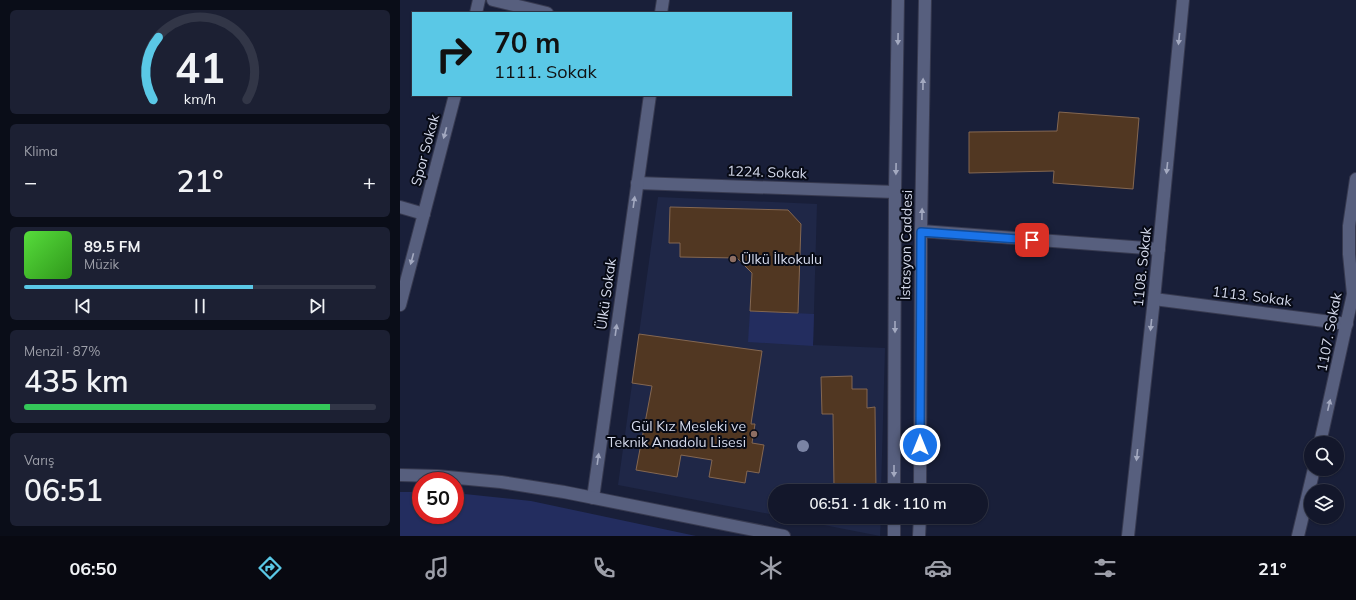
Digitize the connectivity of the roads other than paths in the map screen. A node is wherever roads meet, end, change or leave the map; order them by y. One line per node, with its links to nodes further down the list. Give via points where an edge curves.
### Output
1 (479, 0): 7 (street)
2 (493, 0): 8 (street)
3 (663, 0): 9 (street)
4 (898, 0): 14 (street, İstasyon Caddesi, one-way to 14)
5 (925, 0): 17 (street, İstasyon Caddesi, one-way to 5)
6 (1183, 0): 18 (street, 1108. Sokak, one-way to 18)
7 (476, 12)
8 (543, 12)
9 (661, 12)
10 (454, 96): 16 (street, Spor Sokak, one-way to 16)
11 (650, 96): 13 (street, Ülkü Sokak)
12 (1356, 179): 19 (street, 1107. Sokak, via 1349,233 1349,254)
13 (637, 183): 14 (street, 1224. Sokak); 28 (street, Ülkü Sokak, one-way to 13)
14 (895, 192): 26 (street, İstasyon Caddesi, one-way to 26)
15 (400, 207): 16 (street)
16 (424, 214): 21 (street, Spor Sokak, one-way to 21)
17 (921, 232): 18 (street); 27 (street, İstasyon Caddesi)
18 (1159, 249): 20 (street, 1108. Sokak)
19 (1355, 295): 22 (street, 1107. Sokak)
20 (1154, 299): 22 (street, 1113. Sokak); 34 (street, 1108. Sokak, one-way to 34)
21 (400, 305)
22 (1347, 324): 23 (street, 1107. Sokak, one-way to 22)
23 (1322, 436)
24 (400, 475): 28 (street, via 501,482)
25 (1312, 476): 35 (street)
26 (894, 484)
27 (920, 484)
28 (593, 498): 31 (street)
29 (894, 524): 32 (street)
30 (920, 524): 33 (street)
31 (784, 536)
32 (894, 536)
33 (920, 536)
34 (1128, 536)
35 (1298, 536)

